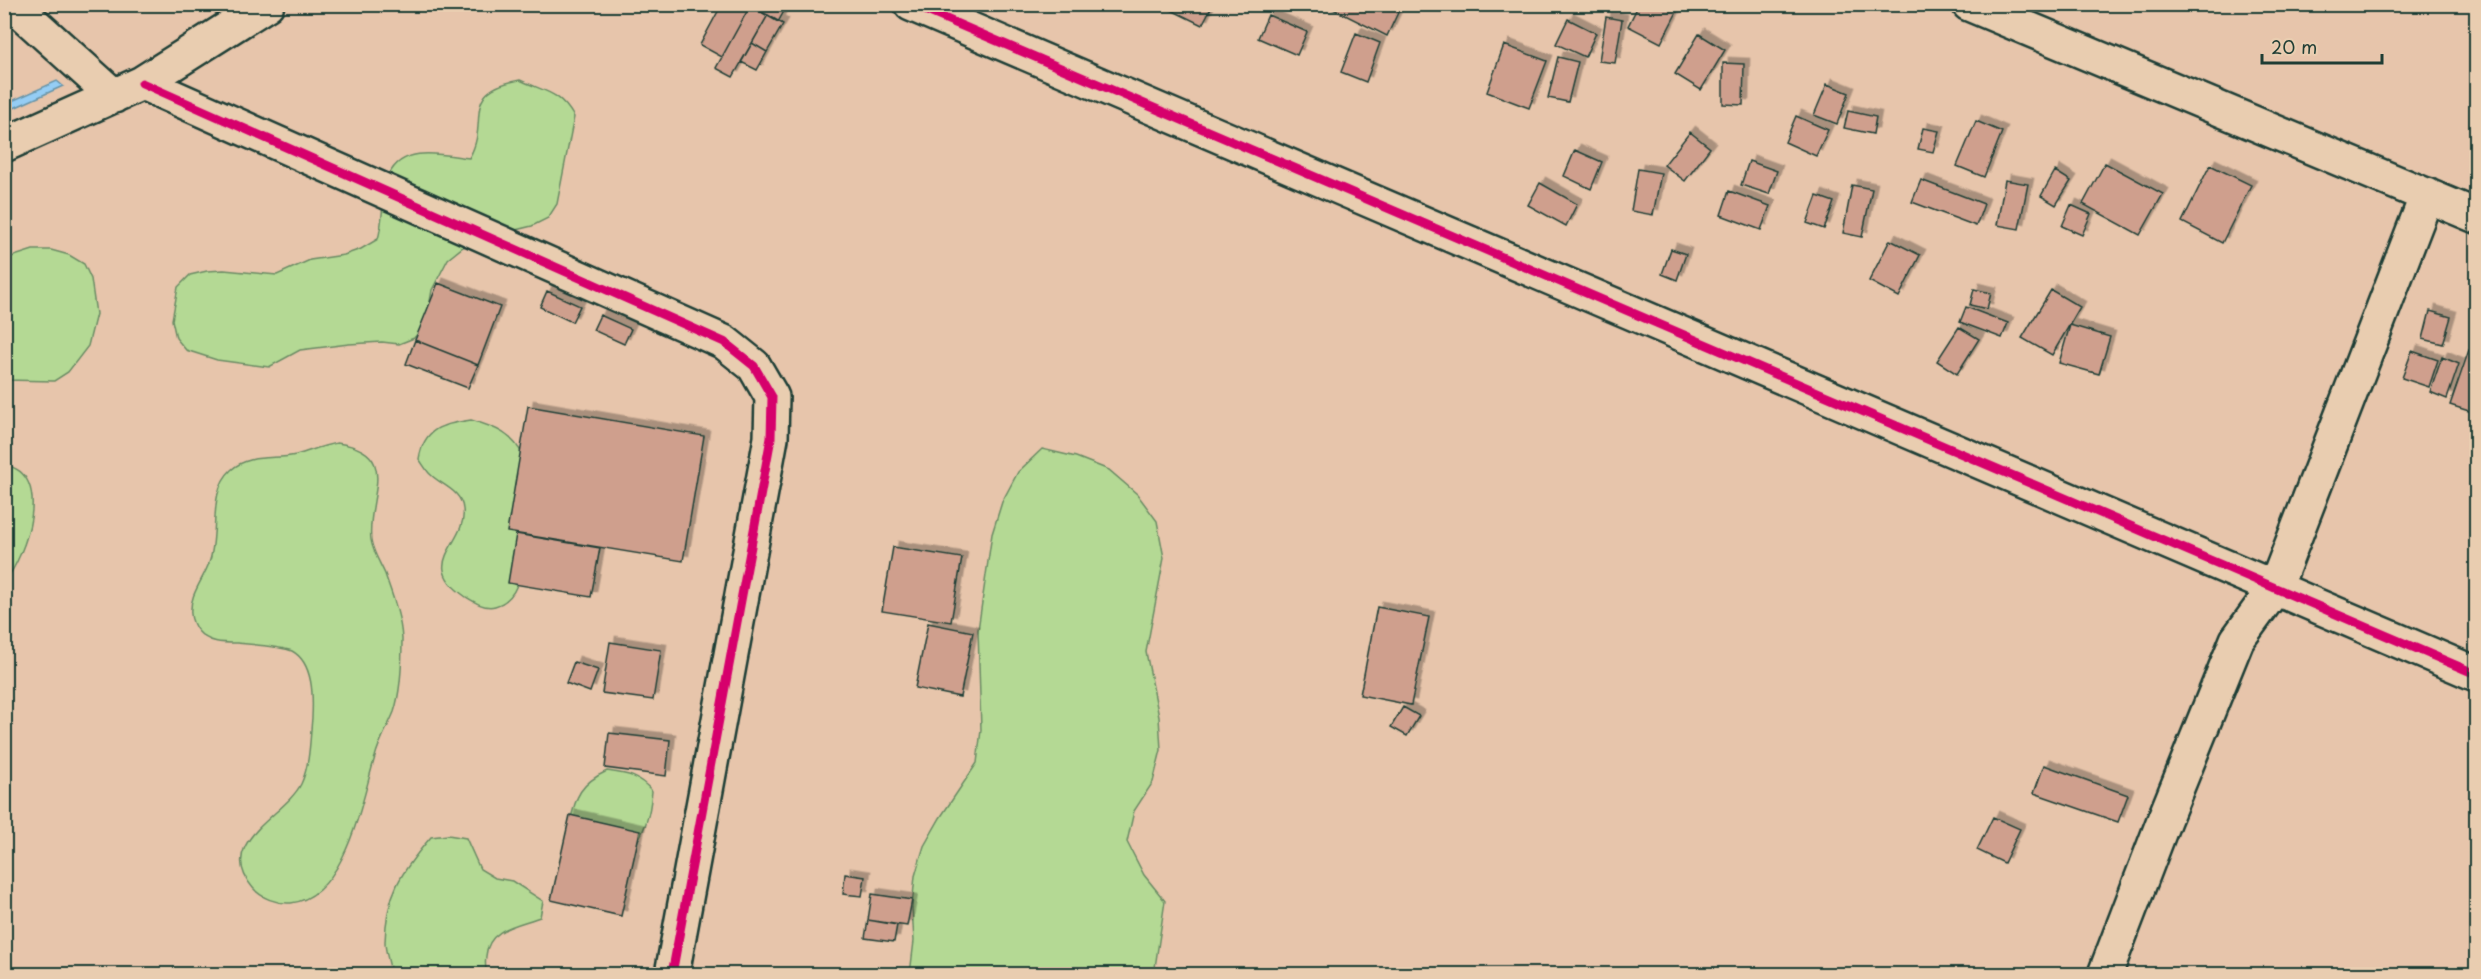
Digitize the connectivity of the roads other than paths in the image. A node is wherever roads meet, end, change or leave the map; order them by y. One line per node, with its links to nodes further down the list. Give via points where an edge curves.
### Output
1 (12, 4): 5 (street)
2 (267, 4): 5 (street)
3 (910, 4): 9 (street)
4 (1969, 4): 7 (street)
5 (128, 90): 6 (street); 11 (street, via 724,342 754,366 772,397 771,438)
6 (4, 146)
7 (2427, 195): 8 (street); 9 (street)
8 (2476, 216)
9 (2275, 588): 10 (street); 12 (street, via 2237,640)
10 (2476, 674)
11 (672, 975)
12 (2105, 975)

